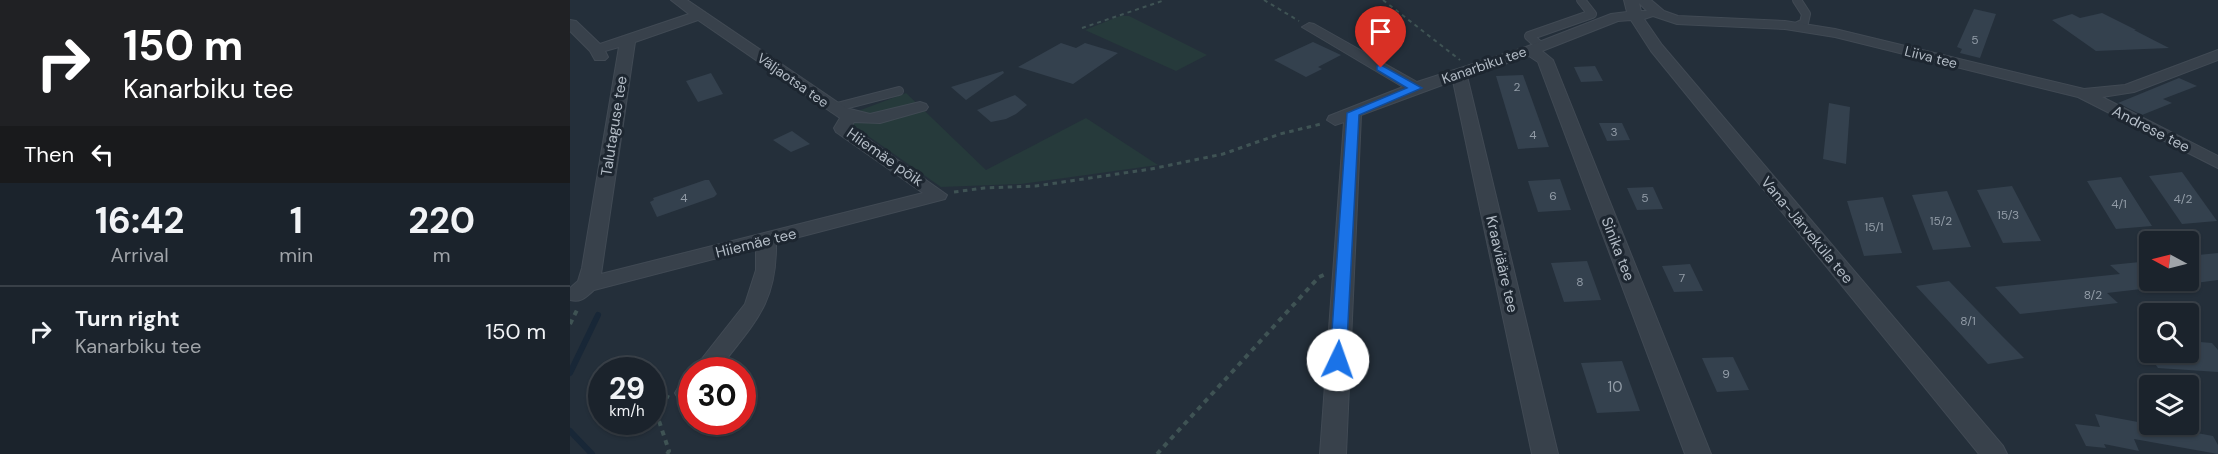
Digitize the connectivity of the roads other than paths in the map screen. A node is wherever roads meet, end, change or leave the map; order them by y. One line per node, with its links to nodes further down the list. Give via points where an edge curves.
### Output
1 (678, 0): 5 (street, Väljaotsa tee)
2 (1581, 0): 10 (lane, via 1592,14 1529,36)
3 (1797, 0): 8 (lane, via 1806,14 1804,23)
4 (1636, 5): 8 (street, Liiva tee, via 1677,20); 10 (street, Kanarbiku tee, via 1616,17); 27 (street, Vana-Järveküla tee, via 1656,48)
5 (698, 15): 9 (street); 17 (street, Väljaotsa tee)
6 (571, 24): 9 (street, via 599,53)
7 (1309, 27): 13 (street)
8 (1798, 27): 15 (street, Liiva tee)
9 (628, 40): 22 (street, Talutaguse tee, via 592,268)
10 (1536, 48): 12 (street, Kanarbiku tee); 26 (street, Sinika tee, via 1545,60)
11 (2218, 55): 15 (street, Liiva tee, via 2128,89)
12 (1465, 71): 13 (street, Kanarbiku tee); 25 (street, Kraaviääre tee)
13 (1416, 88): 24 (street, Kanarbiku tee, via 1344,117 1344,265)
14 (900, 91): 17 (lane)
15 (2084, 94): 19 (street, Andrese tee)
16 (920, 107): 18 (street, Väljaotsa tee, via 867,120)
17 (833, 108): 18 (street, Väljaotsa tee)
18 (849, 117): 20 (street, Hiiemäe põik, via 842,128)
19 (2218, 163)
20 (938, 195): 21 (street, Hiiemäe tee)
21 (766, 240): 22 (street, Hiiemäe tee); 23 (street, via 766,270 755,306)
22 (576, 301)
23 (715, 357)
24 (1333, 454)
25 (1545, 454)
26 (1698, 454)
27 (1994, 454)

